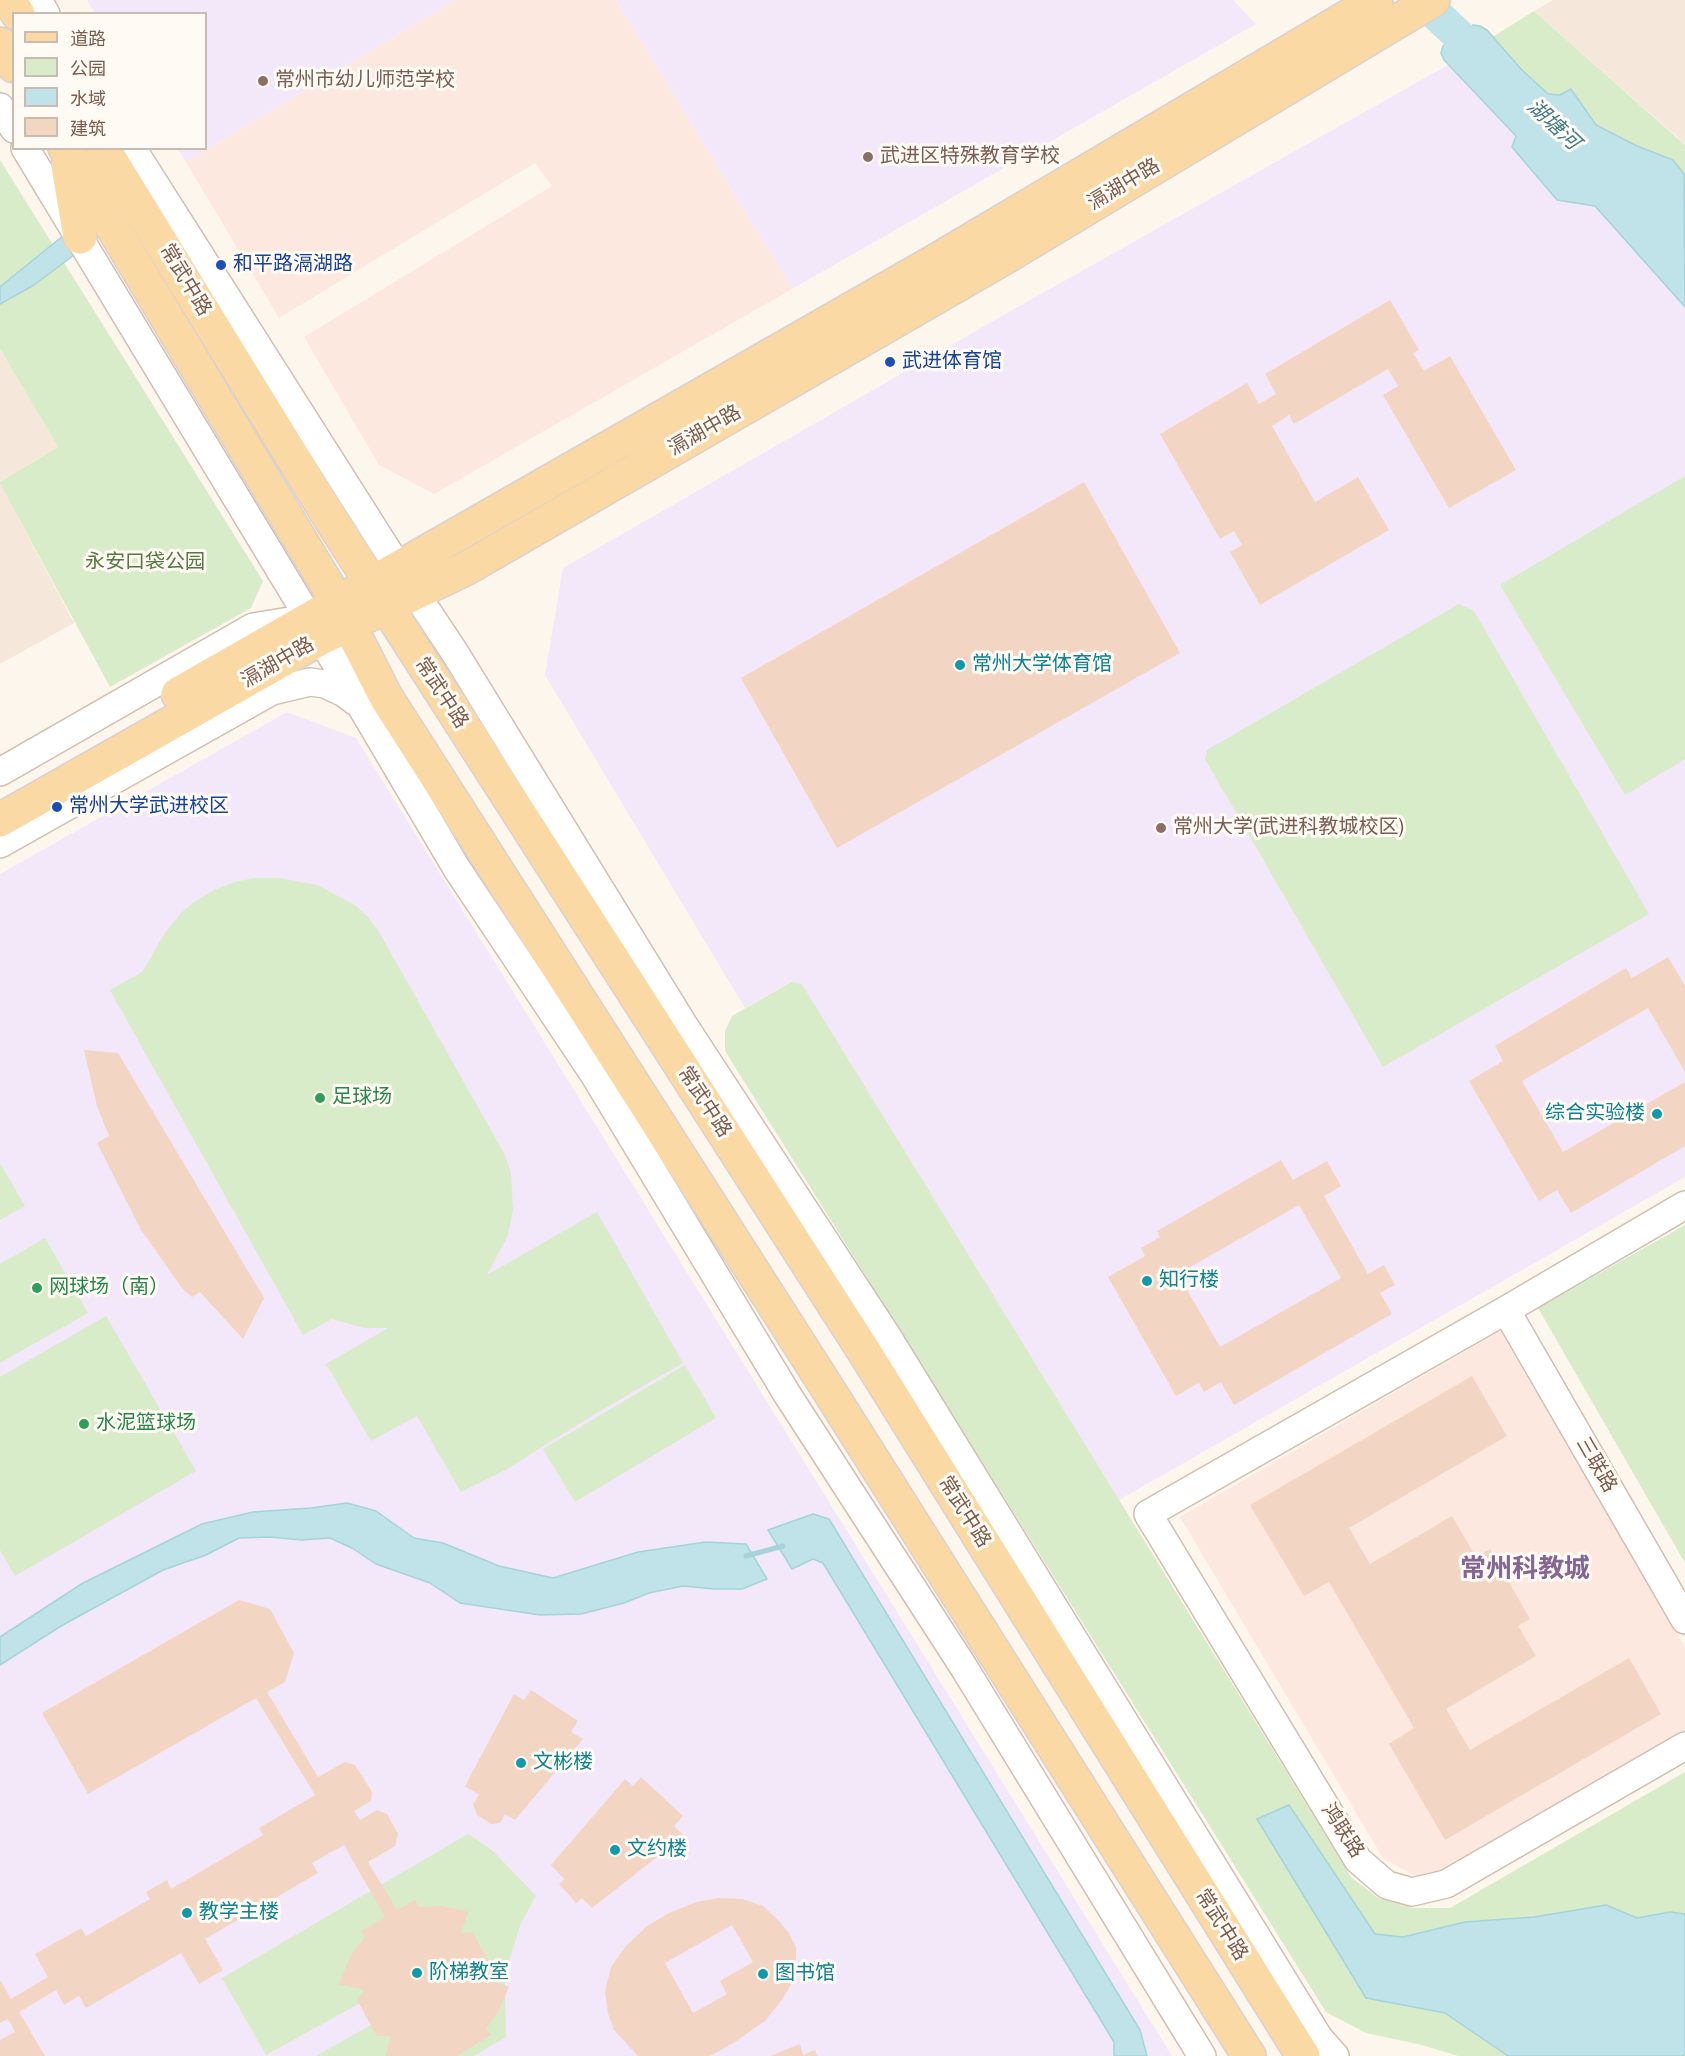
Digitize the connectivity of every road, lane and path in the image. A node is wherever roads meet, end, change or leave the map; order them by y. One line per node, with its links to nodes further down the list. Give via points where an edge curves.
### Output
1 (1433, 0): 2 (main road, 滆湖中路)
2 (1387, 11): 15 (main road, 滆湖中路, via 1004,258 478,562)
3 (0, 44): 4 (main road)
4 (12, 63)
5 (0, 107): 6 (street)
6 (12, 126)
7 (26, 150): 14 (street)
8 (66, 150): 14 (main road)
9 (67, 150): 16 (main road, 常武中路)
10 (104, 150): 12 (main road, 常武中路)
11 (134, 152): 12 (main road); 13 (street)
12 (133, 196): 13 (main road); 15 (main road, 常武中路)
13 (175, 216): 15 (street)
14 (80, 237): 16 (street)
15 (393, 587): 16 (main road, 滆湖中路); 27 (main road, 常武中路); 28 (street, via 455,653 686,1027 889,1339 1319,2038)
16 (329, 620): 17 (street); 18 (street, via 253,627); 19 (main road, 滆湖中路); 20 (main road, 滆湖中路); 26 (main road, 常武中路, via 386,697)
17 (361, 707): 20 (street, via 325,684 293,684 272,691); 25 (street, via 458,869 595,1076 787,1394 963,1666)
18 (0, 772)
19 (0, 796)
20 (6, 832)
21 (1685, 1205): 22 (street)
22 (1506, 1310): 23 (street, 三联路); 24 (street, 鸿联路, via 1148,1514 1358,1860 1387,1885 1412,1892 1446,1884)
23 (1685, 1620)
24 (1685, 1746)
25 (1202, 2056)
26 (1249, 2056)
27 (1303, 2056)
28 (1335, 2056)

